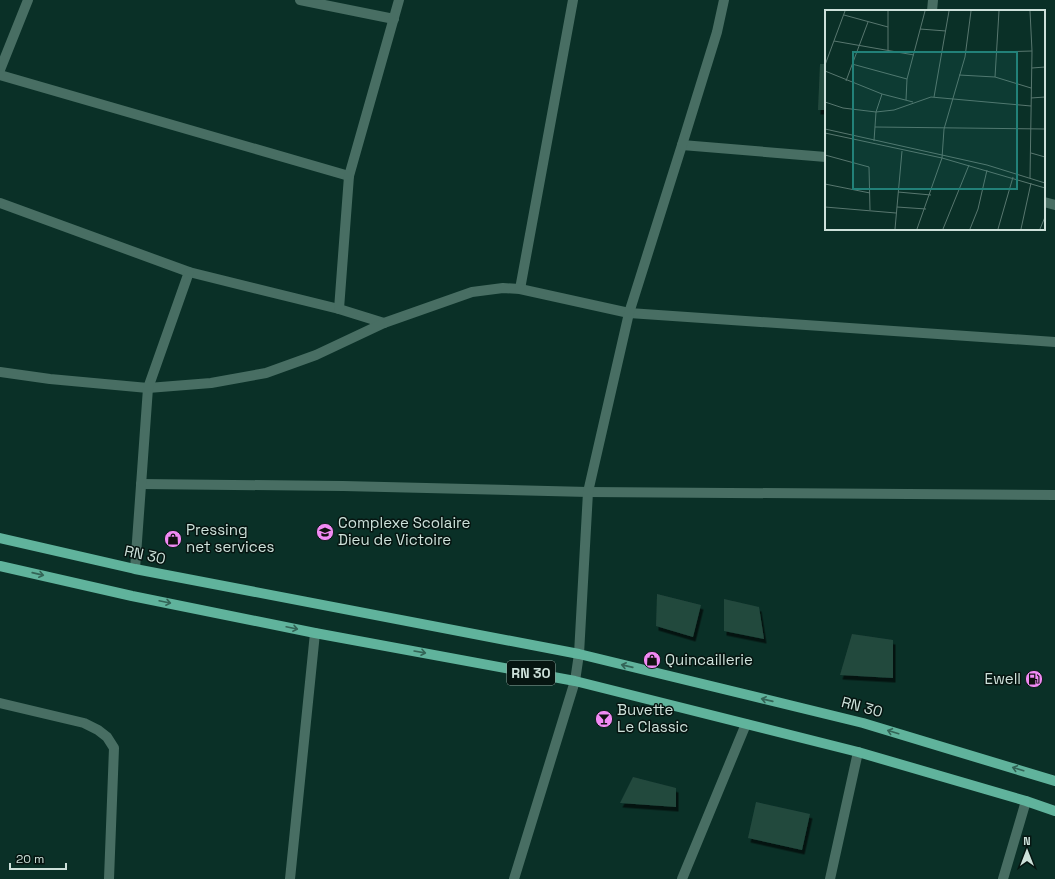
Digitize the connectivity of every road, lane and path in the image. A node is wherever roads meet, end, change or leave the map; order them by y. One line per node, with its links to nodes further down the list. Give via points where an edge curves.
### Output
1 (28, 0): 9 (street)
2 (300, 0): 8 (street)
3 (399, 0): 8 (street)
4 (573, 0): 18 (street)
5 (724, 0): 11 (street, via 717,32)
6 (933, 0): 7 (street)
7 (932, 10)
8 (394, 19): 13 (street)
9 (0, 70)
10 (0, 75): 13 (street)
11 (682, 145): 12 (street); 20 (street)
12 (825, 157)
13 (349, 176): 19 (street)
14 (0, 202): 17 (street)
15 (1045, 202): 16 (street)
16 (1055, 205)
17 (189, 272): 19 (street); 24 (street)
18 (520, 289): 20 (street); 21 (street, via 472,292)
19 (340, 309): 21 (street)
20 (629, 313): 22 (street); 26 (street)
21 (384, 323): 24 (street, via 316,355 266,373)
22 (1055, 342)
23 (0, 372): 24 (street)
24 (148, 388): 25 (street)
25 (141, 484): 26 (street); 30 (street)
26 (588, 492): 27 (street); 32 (street)
27 (1055, 495)
28 (0, 538): 30 (main road, RN 30 / RN 30)
29 (0, 566): 31 (main road, RN 30, one-way to 31)
30 (135, 569): 32 (main road, RN 30 / RN 30)
31 (315, 633): 33 (main road, RN 30, one-way to 33); 41 (street)
32 (579, 654): 33 (street); 37 (main road, RN 30 / RN 30, one-way to 32, via 863,722)
33 (575, 681): 35 (main road, RN 30); 42 (street)
34 (0, 703): 40 (street, via 84,723 107,737 114,748)
35 (746, 724): 36 (main road, RN 30); 43 (street)
36 (858, 752): 38 (main road, RN 30); 44 (street)
37 (1055, 781)
38 (1026, 801): 39 (main road, RN 30); 45 (street)
39 (1055, 811)
40 (109, 879)
41 (290, 879)
42 (514, 879)
43 (682, 879)
44 (830, 879)
45 (1003, 879)

